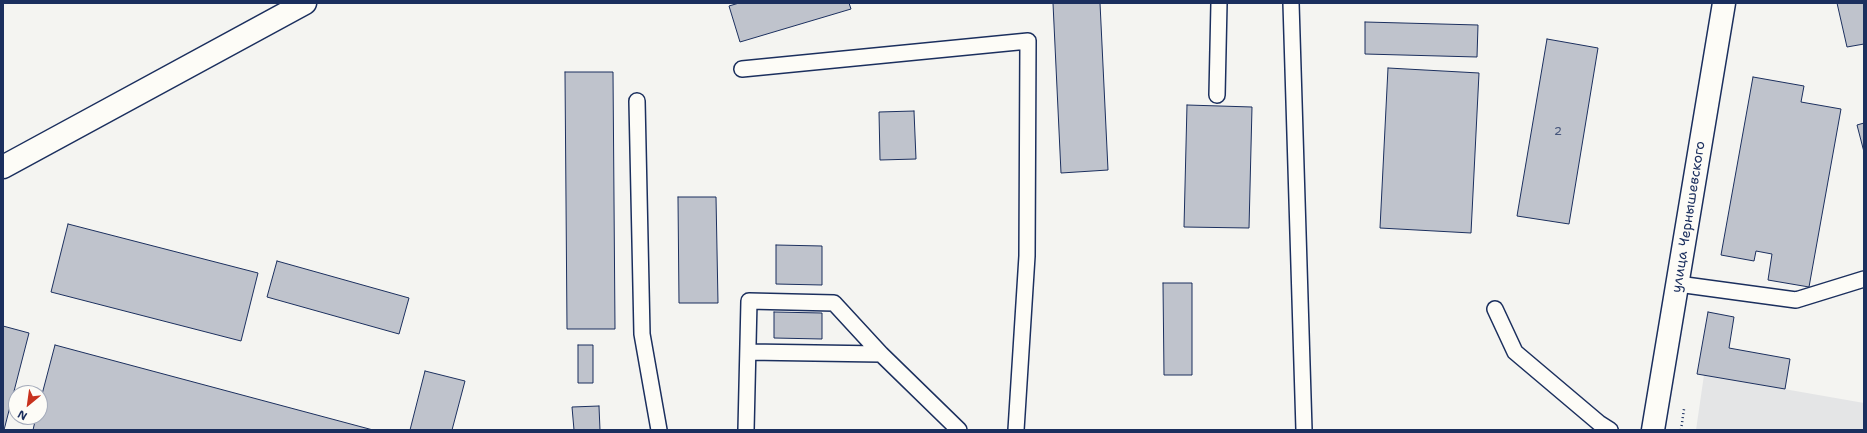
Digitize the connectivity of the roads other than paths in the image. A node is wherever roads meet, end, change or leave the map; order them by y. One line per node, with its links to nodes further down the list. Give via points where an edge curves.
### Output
1 (305, 3): 8 (main road)
2 (1219, 3): 6 (lane)
3 (1291, 3): 18 (lane)
4 (1724, 3): 10 (main road, улица Чернышевского)
5 (742, 69): 17 (lane, via 1028,40 1027,256)
6 (1217, 95)
7 (637, 101): 14 (lane, via 642,334)
8 (3, 167)
9 (1864, 279): 10 (lane, via 1796,300)
10 (1678, 284): 20 (main road, улица Чернышевского)
11 (1495, 309): 19 (lane, via 1515,352)
12 (748, 352): 13 (lane); 13 (lane, via 748,301 834,303); 15 (lane)
13 (881, 354): 16 (lane)
14 (659, 430)
15 (746, 430)
16 (959, 430)
17 (1016, 430)
18 (1304, 430)
19 (1610, 430)
20 (1653, 430)

